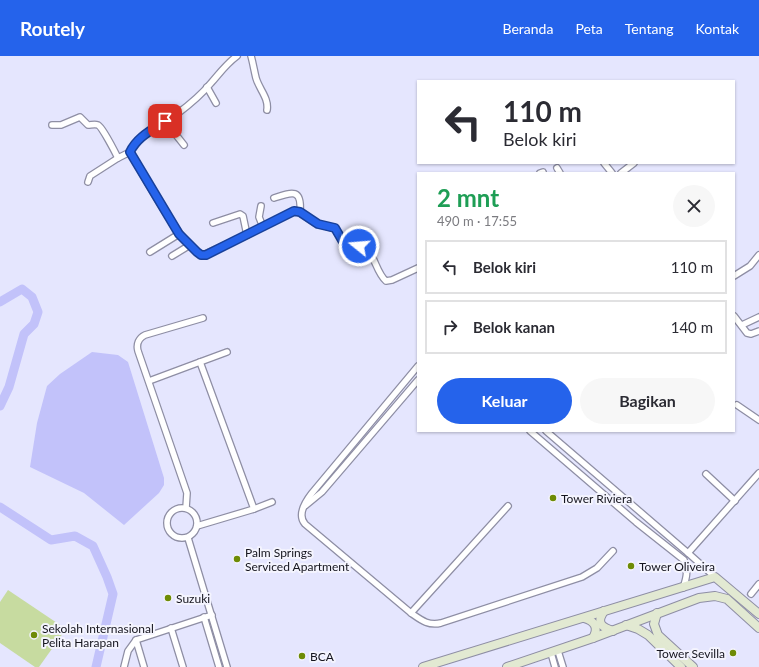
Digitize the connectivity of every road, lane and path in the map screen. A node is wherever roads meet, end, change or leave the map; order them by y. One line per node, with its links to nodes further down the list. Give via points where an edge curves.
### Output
1 (237, 56): 3 (street, via 226,64)
2 (251, 56): 5 (street)
3 (207, 87): 4 (street); 6 (street)
4 (216, 103)
5 (267, 110)
6 (165, 121): 8 (street); 9 (street, via 139,138)
7 (52, 125): 10 (street, via 61,125 80,117 88,125 98,125)
8 (184, 145)
9 (130, 152): 10 (street); 21 (street)
10 (118, 158): 15 (street, via 90,176)
11 (605, 164): 13 (street)
12 (633, 164): 14 (street)
13 (611, 172)
14 (622, 172)
15 (88, 182)
16 (274, 198): 18 (street, via 296,194 300,201)
17 (261, 206): 20 (street, via 259,217)
18 (300, 212): 20 (street, via 287,214); 27 (street, via 318,224 335,228 346,247 366,248 386,281)
19 (213, 223): 22 (street, via 240,214 243,216)
20 (263, 227): 22 (street)
21 (179, 234): 23 (street); 24 (street)
22 (248, 235): 23 (street, via 203,255)
23 (190, 245): 25 (street)
24 (150, 252)
25 (172, 256)
26 (758, 258): 28 (street)
27 (417, 268)
28 (735, 275)
29 (735, 317): 32 (street)
30 (759, 317): 32 (street)
31 (203, 318): 37 (street, via 142,336 137,347)
32 (742, 325): 33 (street, via 748,334)
33 (759, 331)
34 (227, 352): 35 (street)
35 (200, 362): 37 (street); 52 (street)
36 (417, 367): 49 (street, via 314,489)
37 (149, 381): 51 (street, via 187,493)
38 (417, 381): 49 (street, via 322,492)
39 (737, 405): 40 (street)
40 (759, 420)
41 (531, 432): 44 (street)
42 (547, 432): 43 (street)
43 (566, 448): 44 (street); 56 (street)
44 (558, 455): 59 (street, via 684,560 687,577)
45 (759, 472): 47 (street)
46 (706, 474): 47 (street)
47 (735, 500): 56 (street)
48 (272, 502): 52 (street)
49 (304, 506): 62 (street, via 301,516 305,524)
50 (508, 506): 62 (street)
51 (186, 508): 53 (street, via 194,513); 54 (street, via 171,512 167,527 173,536)
52 (254, 509): 53 (street)
53 (197, 526): 54 (street)
54 (188, 538): 65 (street)
55 (613, 551): 62 (street, via 597,568 582,577 441,623 426,623)
56 (688, 553): 57 (street)
57 (715, 577): 59 (street); 64 (street)
58 (759, 584): 60 (street)
59 (683, 588): 61 (street)
60 (751, 594)
61 (604, 611): 67 (street); 71 (street, via 600,623 604,628)
62 (411, 613)
63 (657, 613): 68 (street); 70 (street, via 699,598 715,596 727,599); 85 (street, via 654,624 658,635)
64 (759, 614)
65 (212, 615): 66 (street); 79 (street)
66 (204, 617): 69 (street); 78 (street)
67 (584, 618): 72 (street, via 595,624 596,632); 80 (street)
68 (626, 625): 71 (street); 84 (street, via 648,635)
69 (171, 628): 73 (street); 77 (street)
70 (759, 628)
71 (613, 631): 72 (street)
72 (593, 638): 74 (street)
73 (136, 640): 75 (street, via 128,651); 76 (street)
74 (554, 652): 81 (street); 82 (street); 83 (street)
75 (124, 667)
76 (144, 667)
77 (183, 667)
78 (219, 667)
79 (228, 667)
80 (422, 667)
81 (507, 667)
82 (555, 667)
83 (563, 667)
84 (681, 667)
85 (692, 667)

